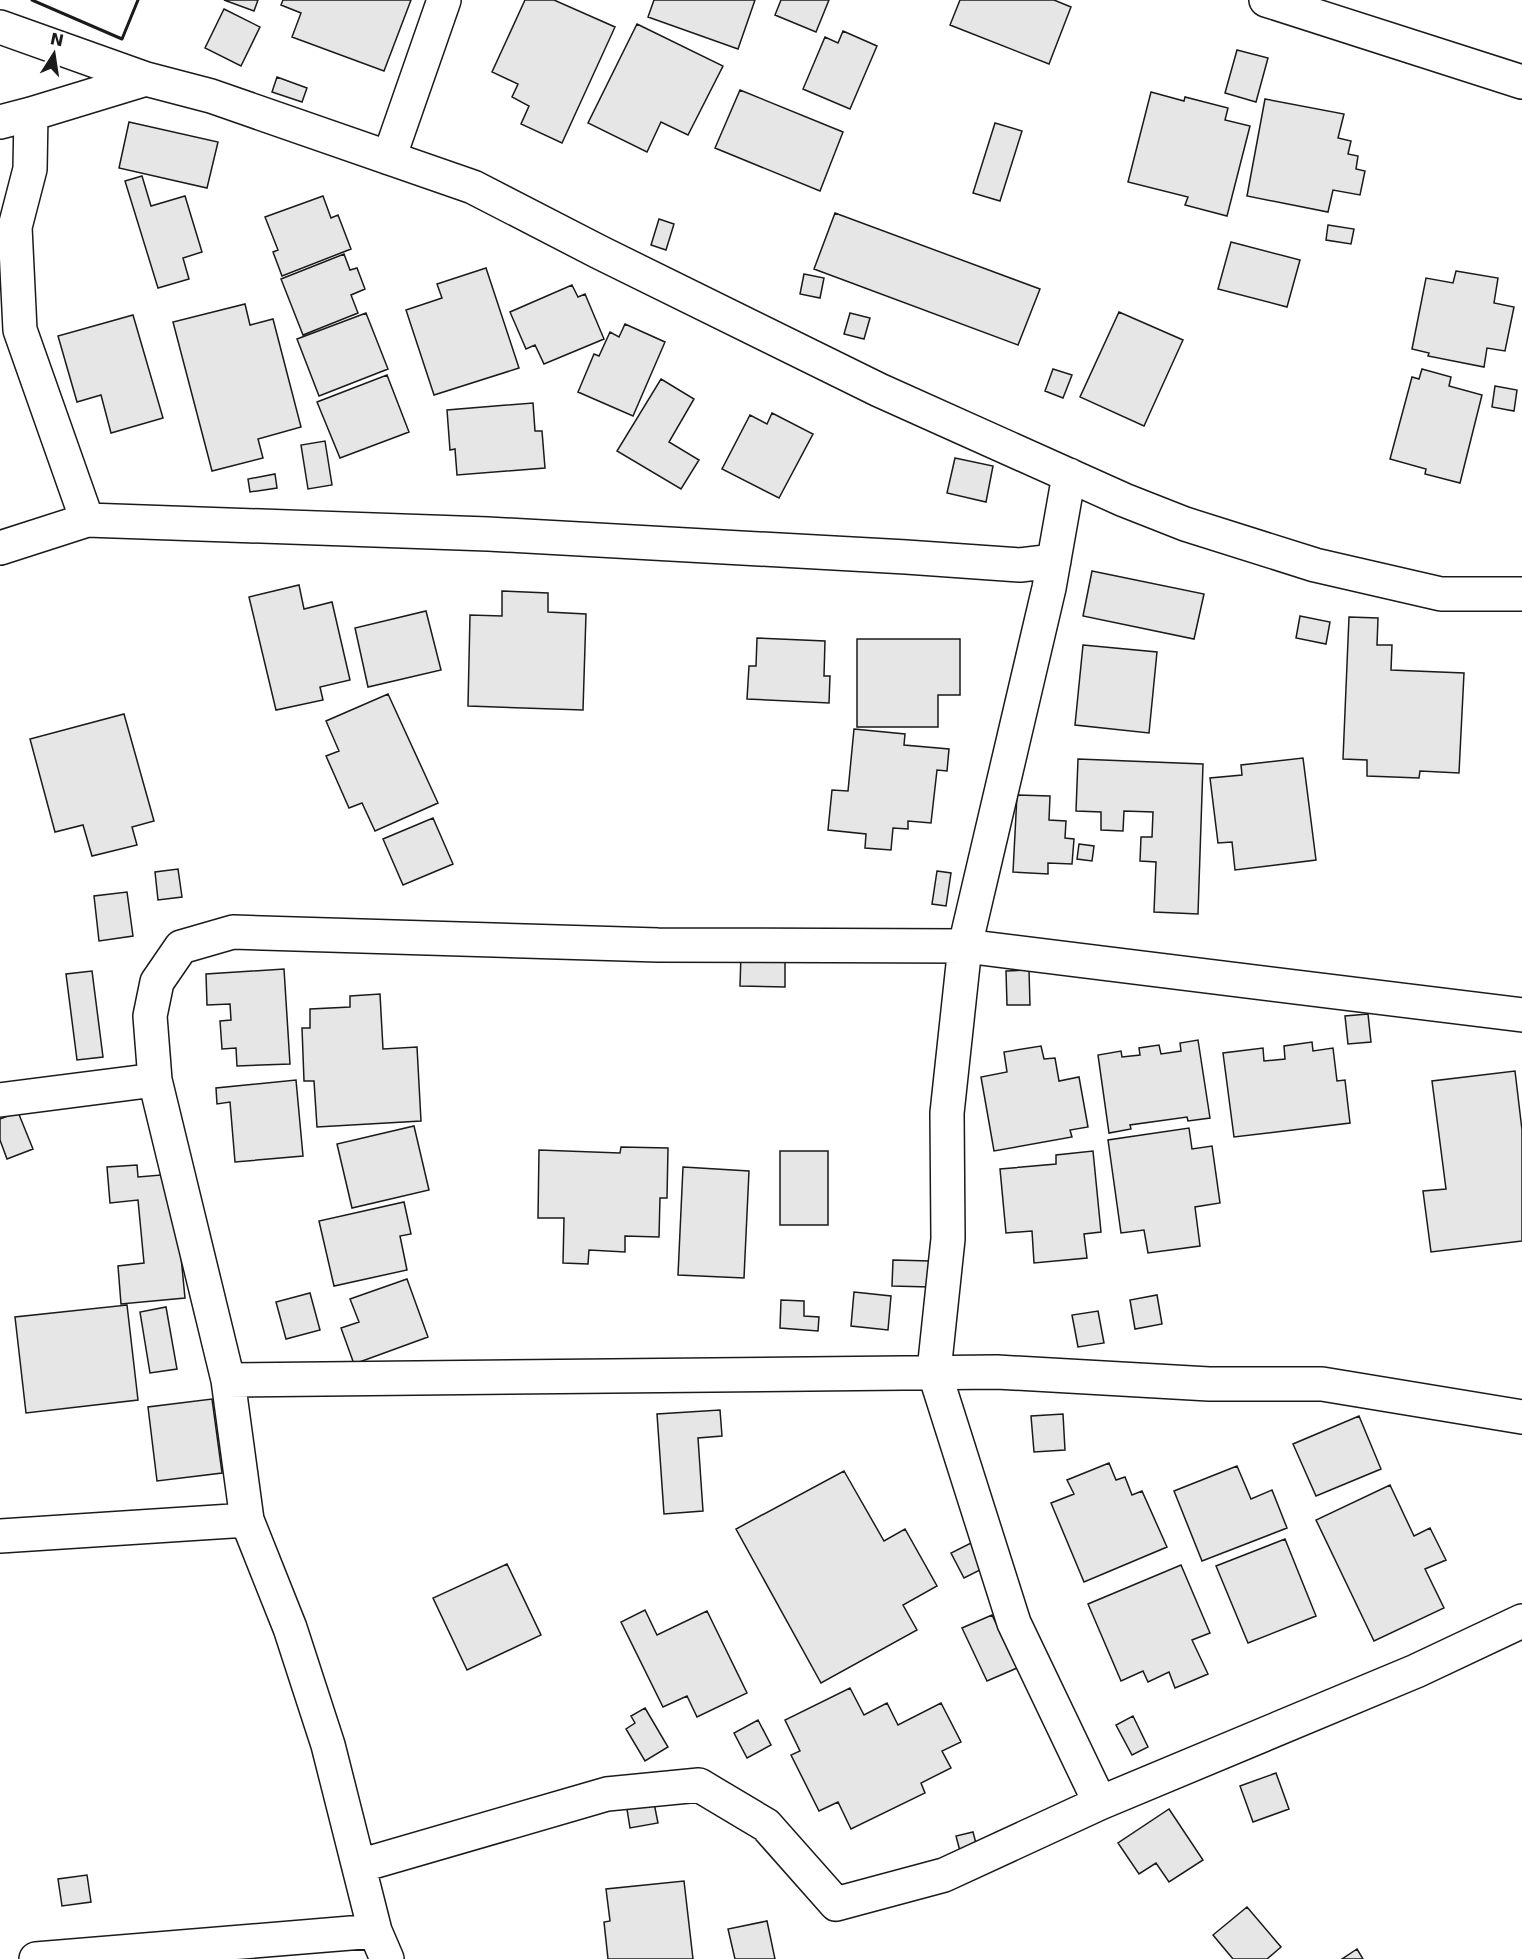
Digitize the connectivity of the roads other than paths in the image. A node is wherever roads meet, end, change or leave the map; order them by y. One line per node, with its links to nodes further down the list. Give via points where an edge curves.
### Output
1 (444, 0): 7 (street)
2 (1266, 0): 5 (street)
3 (0, 27): 4 (street)
4 (146, 79): 6 (street); 7 (street, via 211,96)
5 (1522, 82)
6 (15, 118): 9 (street, via 30,169 15,227 20,330)
7 (389, 158): 8 (street, via 473,187 879,390)
8 (1069, 475): 11 (street); 12 (street, via 1185,524 1315,565 1441,594)
9 (87, 520): 10 (street); 11 (street, via 488,534 1020,565)
10 (0, 548)
11 (1054, 561): 13 (street)
12 (1522, 594)
13 (965, 946): 14 (street); 15 (street, via 658,945 233,932 181,947 158,982 150,1016); 17 (street, via 947,1113 948,1239)
14 (1522, 1015)
15 (155, 1080): 16 (street); 18 (street)
16 (0, 1100)
17 (934, 1371): 18 (street); 19 (street, via 1209,1384 1322,1384); 23 (street, via 1014,1623)
18 (228, 1380): 20 (street)
19 (1522, 1417)
20 (247, 1520): 21 (street); 24 (street, via 311,1692)
21 (0, 1536)
22 (1522, 1621): 23 (street, via 1416,1671)
23 (1100, 1803): 24 (street, via 944,1875 836,1904 766,1825 699,1785 607,1794)
24 (358, 1866): 25 (street)
25 (381, 1945): 26 (street)
26 (36, 1959)

